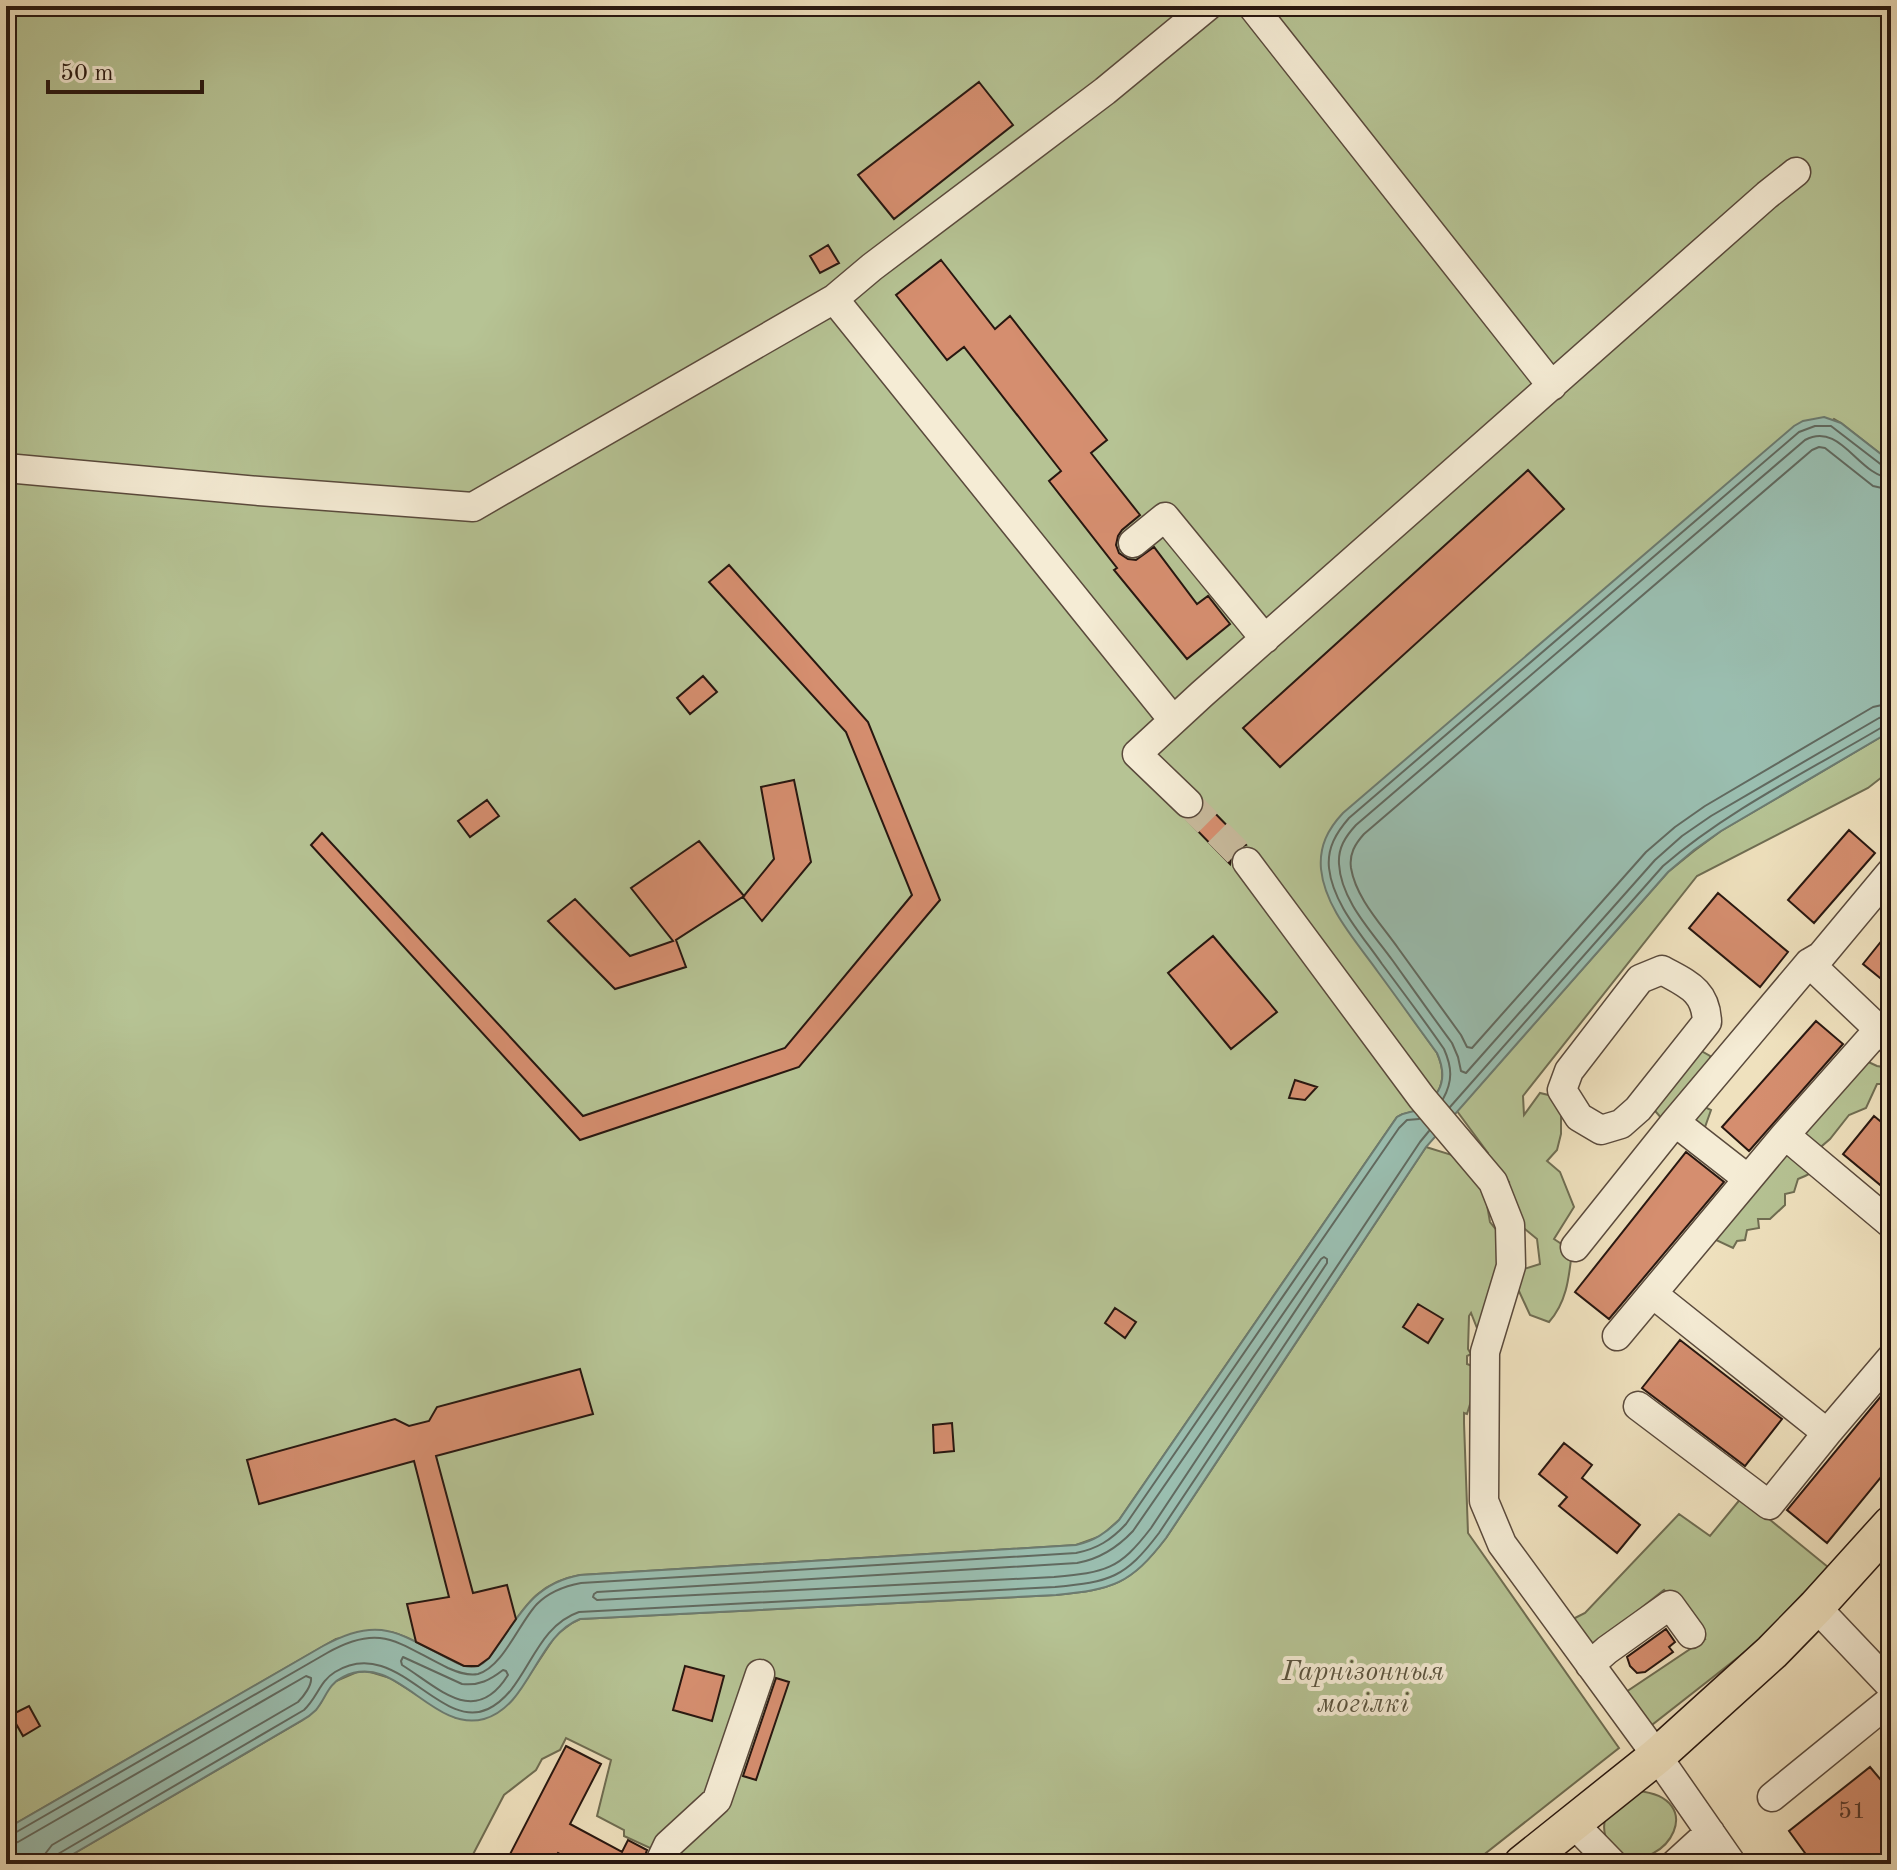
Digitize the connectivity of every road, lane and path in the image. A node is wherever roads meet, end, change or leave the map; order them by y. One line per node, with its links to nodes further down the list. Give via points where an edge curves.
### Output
1 (1208, 6): 4 (street)
2 (1252, 6): 5 (street)
3 (1796, 172): 5 (street)
4 (834, 299): 6 (street, via 473,507); 9 (street)
5 (1552, 386): 8 (street)
6 (6, 468)
7 (1133, 543): 8 (street, via 1165,517)
8 (1265, 639): 9 (street)
9 (1173, 720): 10 (street, via 1137,754)
10 (1188, 803)
11 (1247, 862): 29 (street, via 1422,1098 1493,1182 1510,1225 1511,1266 1485,1352 1484,1501 1502,1544)
12 (1891, 872): 13 (street, via 1821,956)
13 (1809, 963): 14 (street); 16 (street)
14 (1885, 1035): 17 (street)
15 (1638, 1109): 15 (street, via 1707,1022 1707,1006 1692,986 1662,970 1640,979 1569,1071 1562,1090 1579,1117 1601,1130 1621,1124); 16 (street)
16 (1670, 1128): 18 (street); 20 (street)
17 (1785, 1135): 18 (street); 19 (street)
18 (1748, 1179): 21 (street)
19 (1891, 1224)
20 (1575, 1247)
21 (1653, 1294): 22 (street); 25 (street)
22 (1617, 1336)
23 (1891, 1358): 25 (street)
24 (1638, 1406): 25 (street, via 1769,1505)
25 (1827, 1433)
26 (1891, 1524): 27 (main road)
27 (1816, 1607): 31 (street); 33 (main road)
28 (1691, 1634): 29 (street, via 1670,1605)
29 (1590, 1665): 33 (street)
30 (760, 1674): 37 (street, via 717,1800 668,1845)
31 (1891, 1686)
32 (1891, 1700): 34 (street)
33 (1657, 1756): 35 (main road); 36 (street)
34 (1772, 1797)
35 (1573, 1823): 38 (main road); 39 (street)
36 (1710, 1832): 40 (street); 41 (street)
37 (659, 1864)
38 (1522, 1864)
39 (1613, 1864)
40 (1675, 1864)
41 (1732, 1864)

